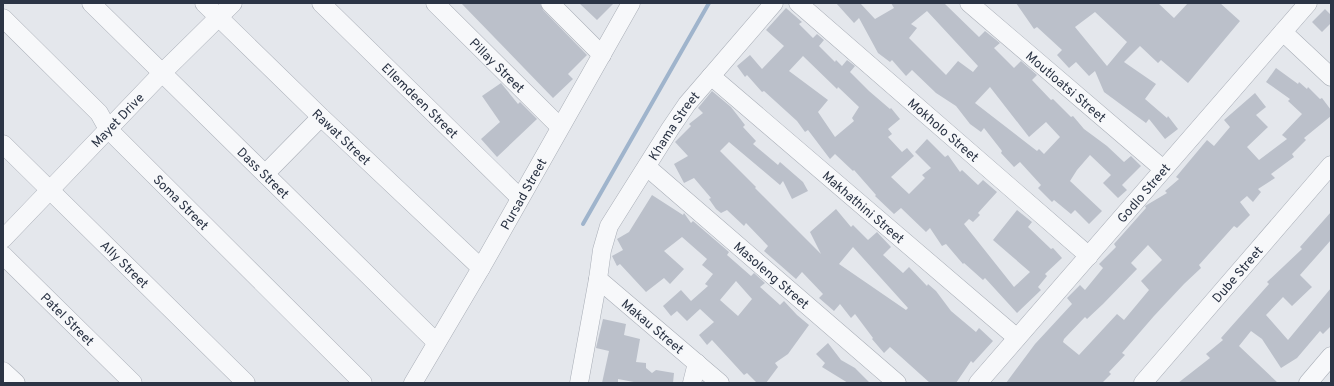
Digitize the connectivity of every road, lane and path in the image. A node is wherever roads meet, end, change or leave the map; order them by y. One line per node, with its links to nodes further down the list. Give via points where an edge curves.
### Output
1 (91, 3): 16 (street, Dass Street)
2 (204, 3): 13 (street, Rawat Street)
3 (233, 3): 13 (street, Mayet Drive)
4 (321, 3): 28 (street, Ellemdeen Street)
5 (435, 3): 20 (street, Pillay Street)
6 (550, 3): 15 (street)
7 (631, 3): 15 (street, Pursad Street)
8 (774, 3): 17 (street, Khama Street)
9 (798, 3): 31 (street, Mokholo Street)
10 (969, 3): 25 (street, Moutloatsi Street)
11 (1308, 3): 14 (street, Godlo Street)
12 (3, 18): 21 (street, Soma Street, via 99,113)
13 (219, 18): 16 (street, Mayet Drive); 19 (street, Rawat Street)
14 (1283, 32): 18 (street); 25 (street, Godlo Street)
15 (602, 55): 20 (street, Pursad Street)
16 (162, 73): 21 (street, Mayet Drive); 26 (street, Dass Street)
17 (711, 76): 24 (street, Khama Street, via 670,129); 34 (street, Makhathini Street)
18 (1331, 77)
19 (321, 118): 26 (street); 32 (street, Rawat Street)
20 (560, 127): 28 (street, Pursad Street)
21 (108, 129): 27 (street, Mayet Drive); 42 (street, Soma Street)
22 (3, 144): 27 (street, Ally Street)
23 (1331, 165): 49 (street, Dube Street)
24 (647, 167): 33 (street, Khama Street, via 609,226); 47 (street, Masoleng Street)
25 (1163, 169): 31 (street, Godlo Street)
26 (265, 174): 35 (street, Dass Street)
27 (50, 191): 29 (street, Mayet Drive); 41 (street, Ally Street)
28 (520, 198): 32 (street, Pursad Street)
29 (3, 239)
30 (3, 255): 40 (street, Patel Street)
31 (1089, 256): 34 (street, Godlo Street)
32 (481, 268): 35 (street, Pursad Street)
33 (599, 272): 37 (street, Makau Street); 44 (street, Khama Street)
34 (1017, 338): 48 (street, Godlo Street)
35 (436, 342): 43 (street, Pursad Street)
36 (1331, 356): 50 (street)
37 (696, 363): 45 (street); 46 (street, Makau Street)
38 (3, 370): 39 (street)
39 (16, 383)
40 (133, 383)
41 (246, 383)
42 (363, 383)
43 (413, 383)
44 (579, 383)
45 (692, 383)
46 (720, 383)
47 (897, 383)
48 (978, 383)
49 (1143, 383)
50 (1308, 383)

